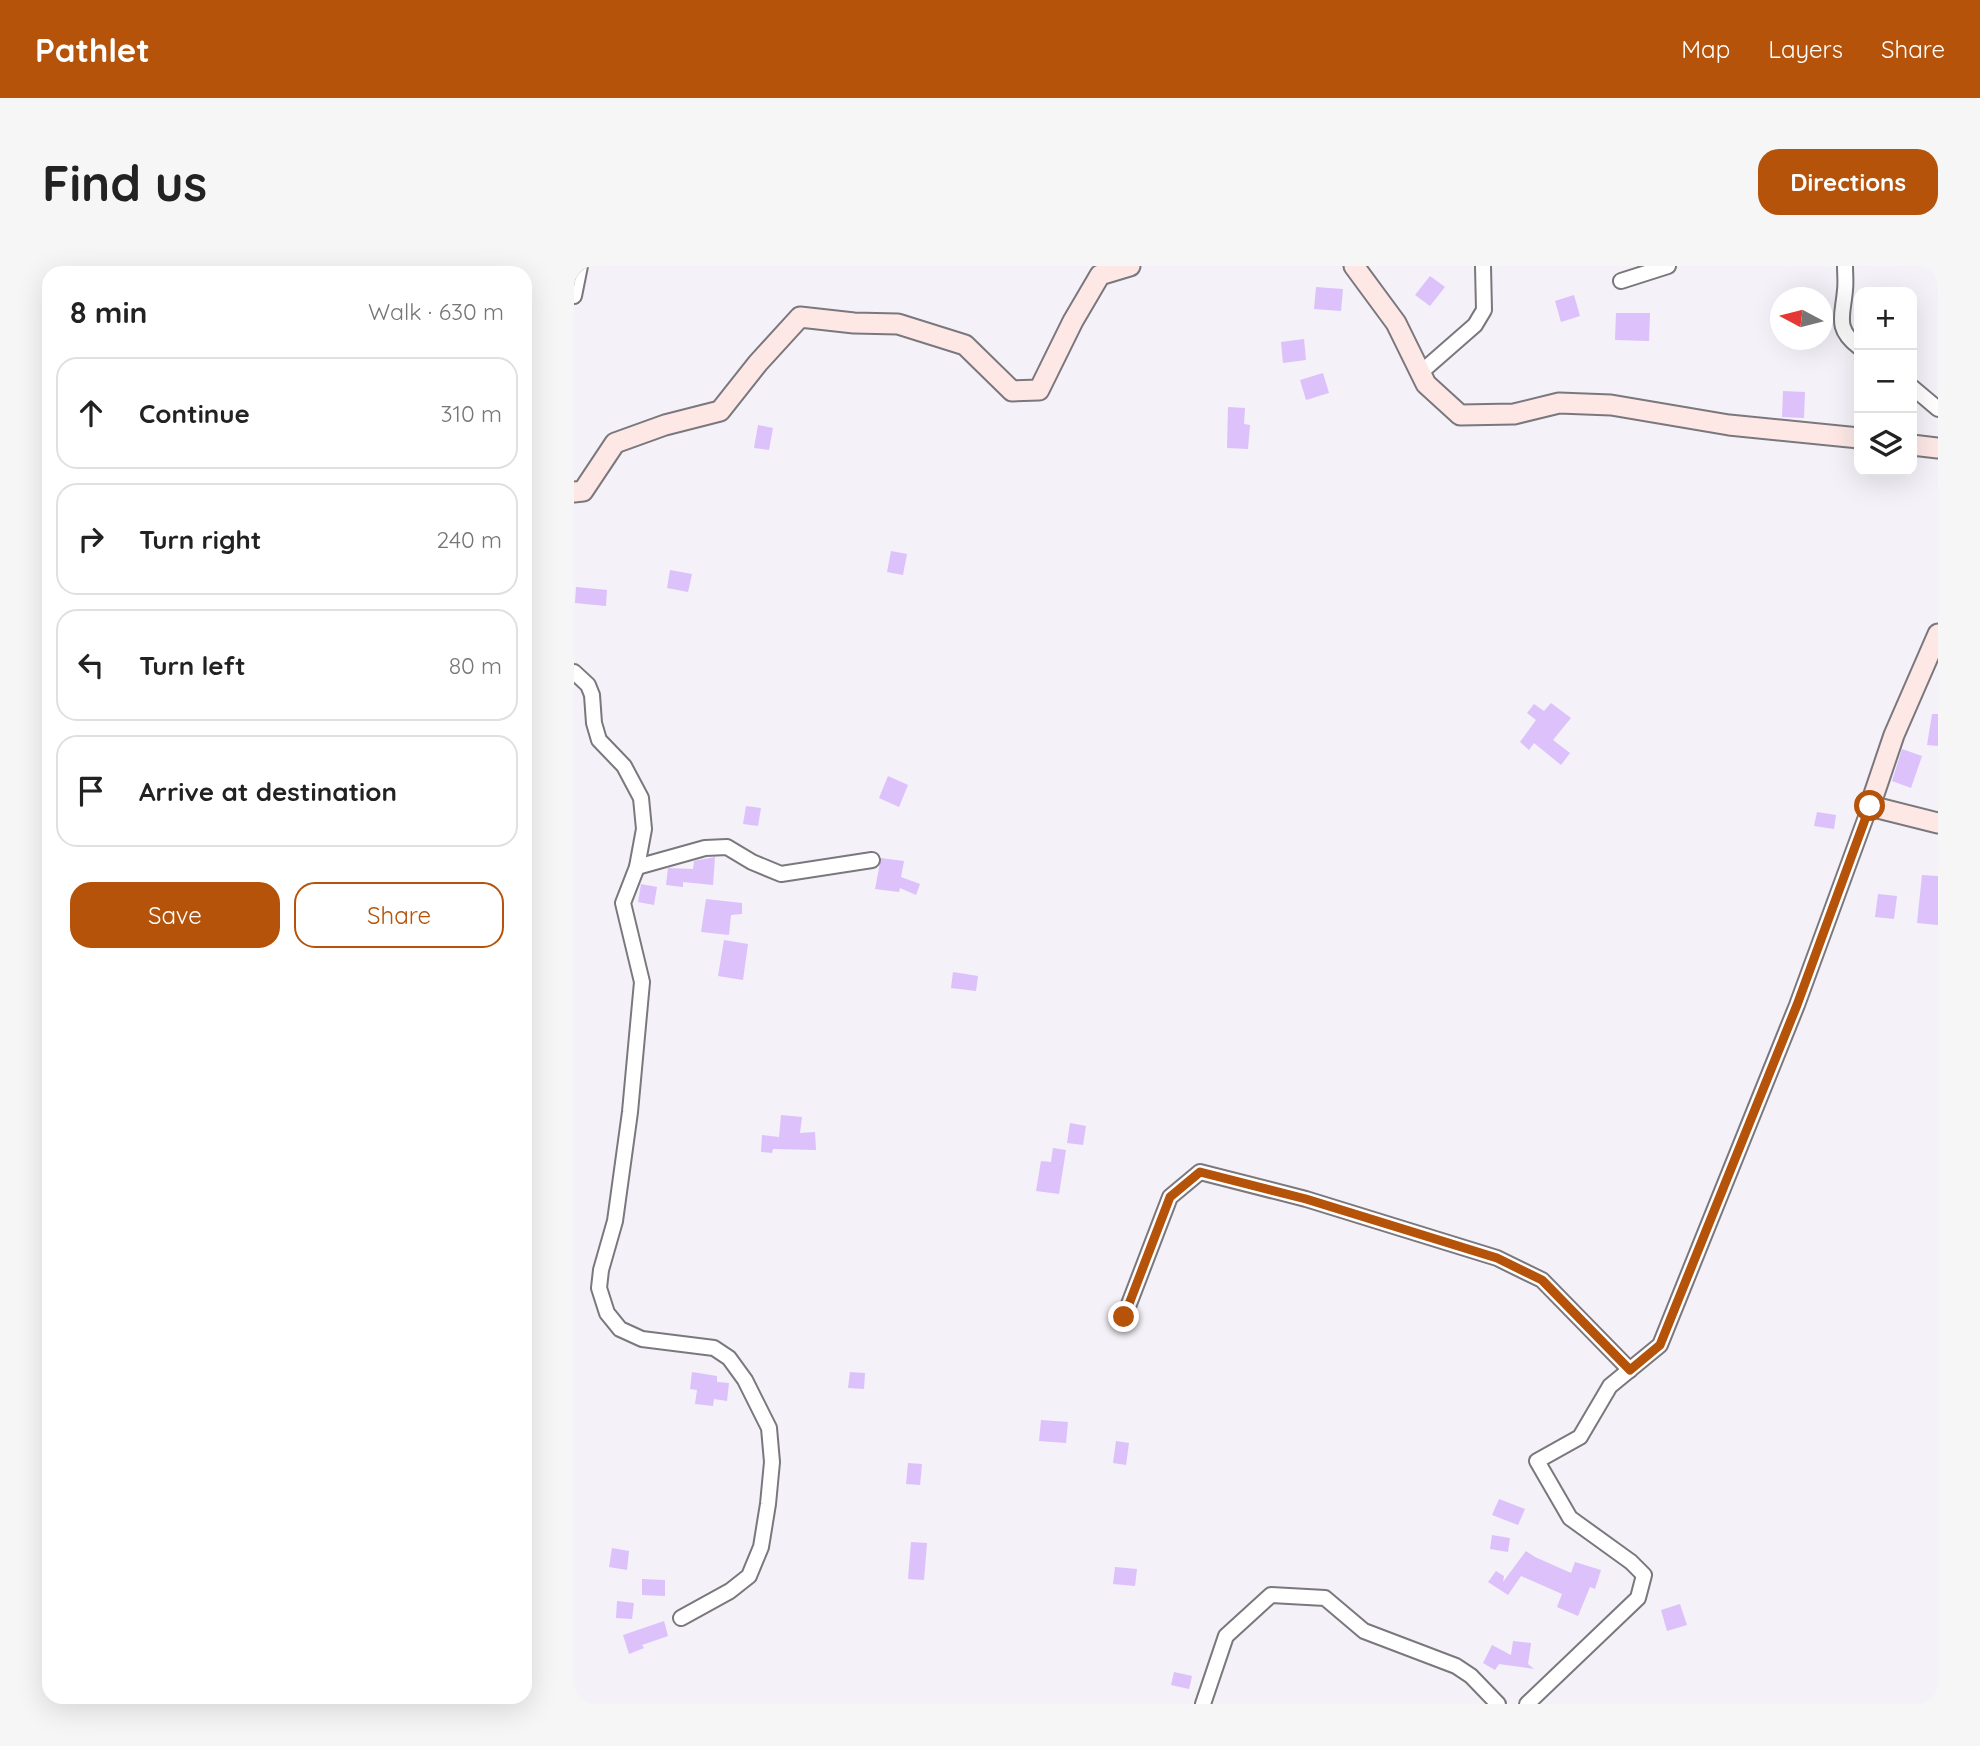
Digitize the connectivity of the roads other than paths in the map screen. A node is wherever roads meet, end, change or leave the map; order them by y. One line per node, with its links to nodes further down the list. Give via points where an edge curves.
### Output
1 (580, 266): 8 (street)
2 (1130, 266): 16 (main road, via 1100,275 1040,390 1012,391 965,345 898,324 800,317 720,411 615,443 583,491)
3 (1354, 266): 10 (main road, via 1396,323)
4 (1483, 266): 10 (street, via 1484,310 1475,325)
5 (1668, 266): 7 (street)
6 (1845, 266): 9 (street, via 1840,316)
7 (1621, 281)
8 (574, 296)
9 (1854, 343)
10 (1419, 374): 13 (main road, via 1460,415 1514,414 1559,403 1611,405 1729,425)
11 (1917, 391): 12 (street)
12 (1938, 409)
13 (1854, 438)
14 (1917, 445): 15 (main road)
15 (1938, 448)
16 (574, 492)
17 (1938, 634): 19 (main road, via 1894,735)
18 (574, 672): 22 (street, via 592,695 599,740 625,766 641,798 644,829)
19 (1870, 806): 20 (main road); 24 (street, via 1797,1005 1660,1345)
20 (1938, 823)
21 (872, 860): 22 (street, via 781,874 727,847 705,848)
22 (637, 867): 25 (street, via 624,903 642,982 615,1221 599,1288 607,1313 620,1329 642,1339 714,1348 729,1358 769,1428 772,1462 761,1548 749,1576)
23 (1124, 1317): 24 (street, via 1170,1197 1200,1172 1306,1199 1497,1258 1542,1280)
24 (1630, 1370): 28 (street, via 1610,1386 1580,1437 1537,1461 1570,1518 1644,1575 1638,1598)
25 (681, 1618)
26 (1203, 1704): 27 (street, via 1226,1636 1271,1595 1325,1598 1364,1631 1456,1666)
27 (1498, 1704)
28 (1527, 1704)

